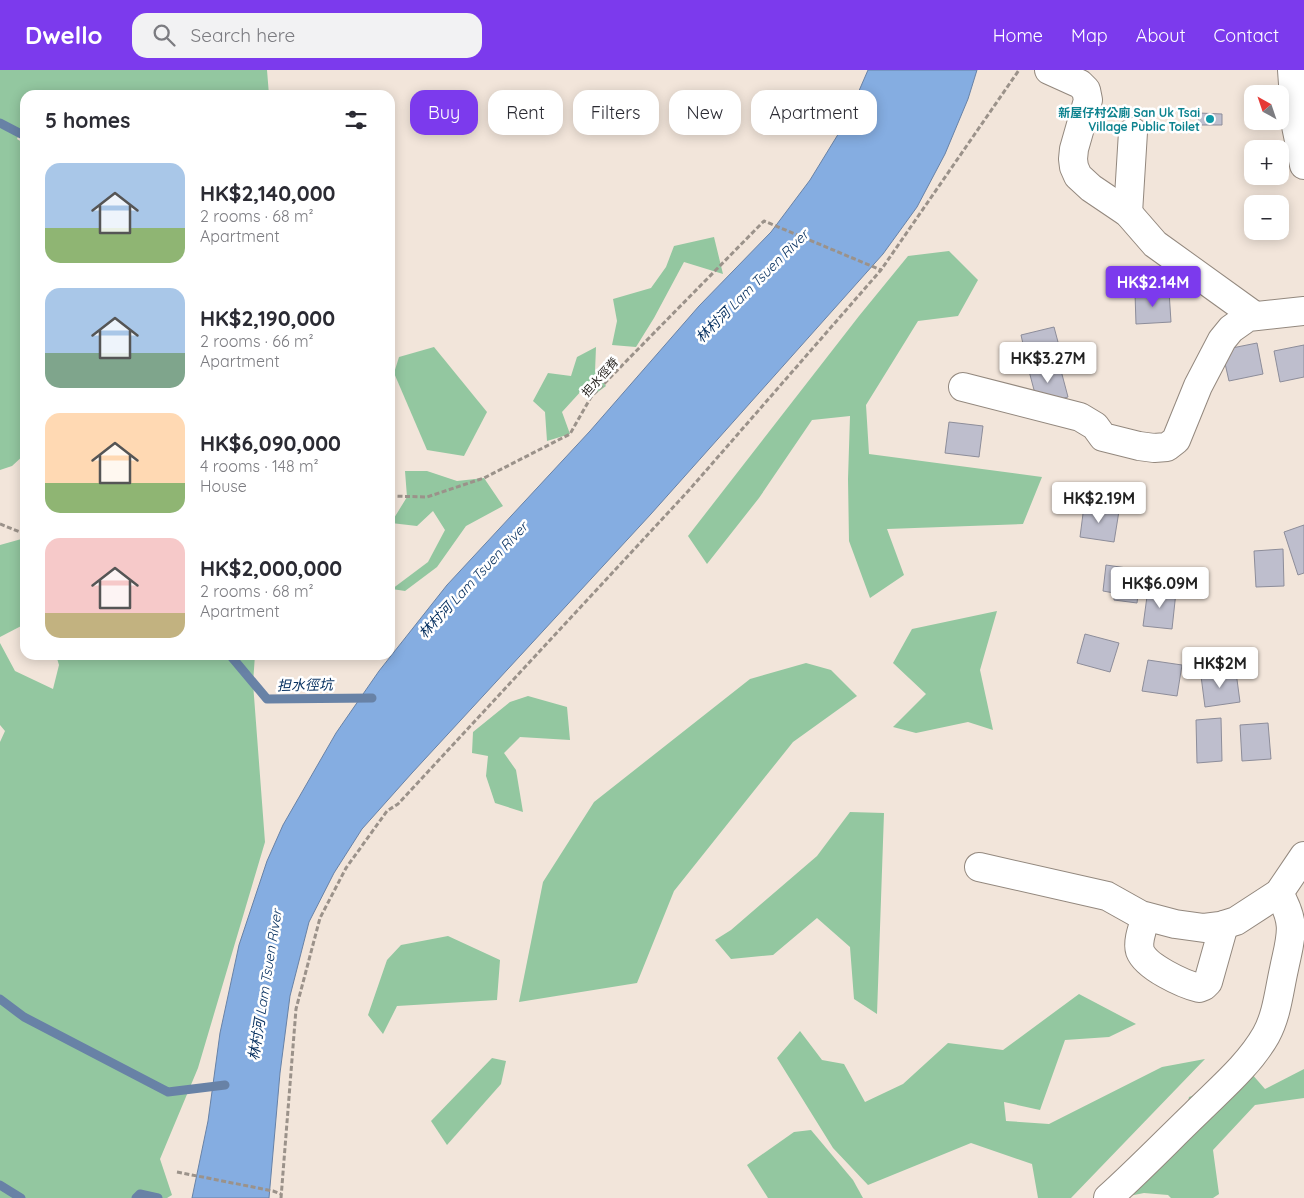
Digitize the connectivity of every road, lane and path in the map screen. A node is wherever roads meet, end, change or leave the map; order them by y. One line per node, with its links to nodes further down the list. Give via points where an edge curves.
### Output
1 (1019, 70): 7 (path)
2 (1049, 70): 6 (lane, via 1086,90 1088,100 1073,159 1078,176 1090,188)
3 (1292, 70): 5 (lane, via 1296,126)
4 (1133, 132): 6 (lane)
5 (1304, 165)
6 (1128, 213): 9 (lane, via 1155,244)
7 (881, 270): 11 (path, 担水徑脊, via 764,221 591,397 570,434 484,478 427,496); 20 (path, via 690,489 398,804 387,811 346,868 320,918 296,1008)
8 (1304, 311): 9 (lane)
9 (1255, 316): 10 (lane, via 1238,323 1222,340 1198,386 1176,440 1167,447 1139,446 1104,437 1095,426 1080,417)
10 (963, 387)
11 (395, 496)
12 (0, 524): 13 (path)
13 (20, 532)
14 (1304, 856): 16 (lane)
15 (979, 867): 17 (lane, via 1107,896)
16 (1279, 893): 18 (lane, via 1236,921); 21 (lane, via 1292,923 1273,1019 1266,1035 1231,1079)
17 (1146, 917): 18 (lane, via 1204,928); 18 (lane, via 1140,942 1144,958 1158,969 1199,988 1208,982)
18 (1224, 925)
19 (177, 1172): 20 (path, via 273,1191)
20 (281, 1196)
21 (1108, 1198)

